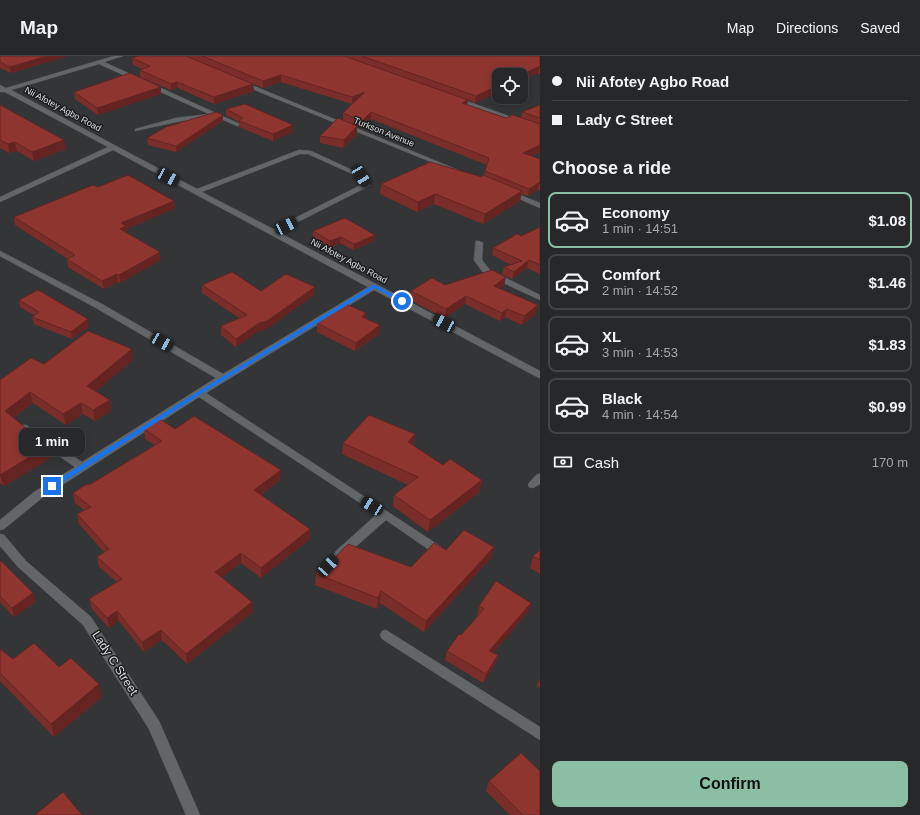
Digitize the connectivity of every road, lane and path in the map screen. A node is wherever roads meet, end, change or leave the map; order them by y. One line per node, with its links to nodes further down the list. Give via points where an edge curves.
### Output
1 (102, 56): 3 (street)
2 (120, 56): 3 (street)
3 (109, 59): 4 (street)
4 (99, 62): 6 (street); 8 (street)
5 (236, 81): 13 (street, Turkson Avenue)
6 (2, 90): 12 (street, Nii Afotey Agbo Road)
7 (448, 96): 10 (street)
8 (216, 114): 9 (street); 11 (street, via 176,120)
9 (239, 125)
10 (540, 129)
11 (137, 130)
12 (113, 147): 15 (street, Nii Afotey Agbo Road); 16 (street)
13 (464, 174)
14 (500, 189): 17 (street)
15 (196, 192): 18 (street, Nii Afotey Agbo Road); 18 (street, via 299,152 309,152 361,176 367,185)
16 (0, 200)
17 (540, 206)
18 (273, 232): 21 (street, Nii Afotey Agbo Road)
19 (478, 243): 22 (street, via 478,260 487,272)
20 (0, 253): 24 (street)
21 (375, 286): 23 (street, Nii Afotey Agbo Road); 24 (street)
22 (540, 298)
23 (540, 375)
24 (224, 378): 25 (street)
25 (199, 393): 27 (street); 28 (street)
26 (21, 426): 27 (street)
27 (82, 467): 29 (street, via 38,495)
28 (386, 514): 31 (street); 32 (street)
29 (0, 526)
30 (0, 538): 35 (street, Lady C Street, via 22,564 87,621 154,725)
31 (436, 549)
32 (331, 562)
33 (386, 635): 34 (street)
34 (540, 734)
35 (193, 815)

